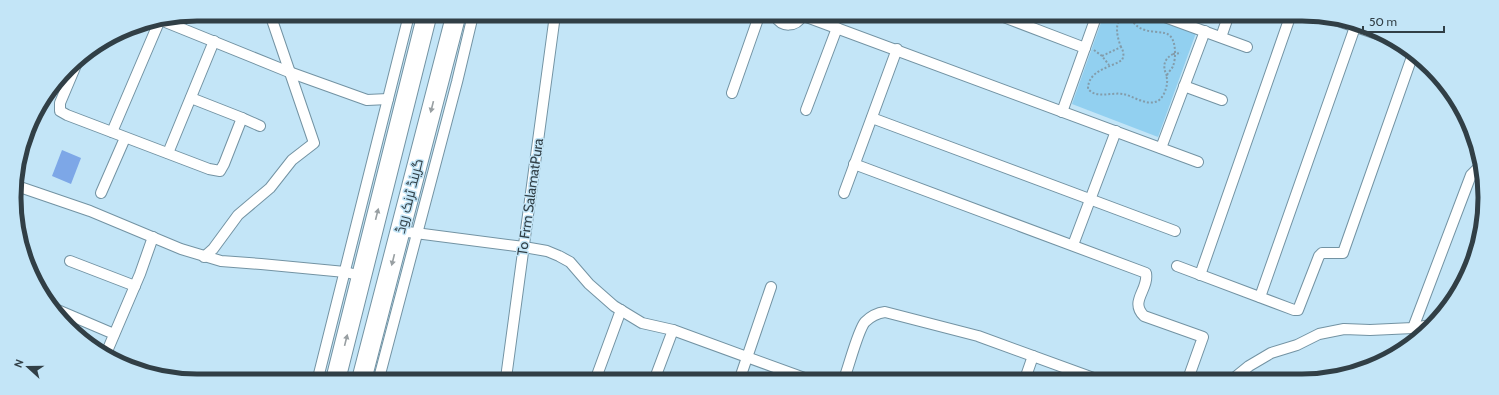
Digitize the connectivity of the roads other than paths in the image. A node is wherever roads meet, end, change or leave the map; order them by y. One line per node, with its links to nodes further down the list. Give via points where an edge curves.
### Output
1 (272, 21): 31 (street)
2 (408, 21): 29 (street)
3 (425, 21): 21 (highway, گرینڈ ٹرنک روڈ)
4 (455, 21): 23 (highway, گرینڈ ٹرنک روڈ)
5 (471, 21): 32 (street)
6 (554, 21): 59 (street, To Frm SalamatPura)
7 (758, 21): 34 (street)
8 (779, 21): 9 (street, via 786,25)
9 (798, 21)
10 (817, 21): 18 (street)
11 (1014, 21): 26 (street)
12 (1095, 21): 26 (street)
13 (1176, 21): 20 (street)
14 (1227, 21): 22 (street)
15 (1289, 21): 64 (street)
16 (169, 23): 24 (street)
17 (158, 25): 44 (street)
18 (837, 28): 27 (street); 38 (street)
19 (1354, 29): 67 (street)
20 (1204, 31): 22 (street); 33 (street)
21 (422, 34): 23 (highway); 29 (highway, گرینڈ ٹرنک روڈ)
22 (1221, 37): 25 (street)
23 (450, 40): 32 (highway, گرینڈ ٹرنک روڈ)
24 (214, 41): 31 (street); 35 (street)
25 (1247, 47)
26 (1085, 48): 39 (street)
27 (897, 49): 39 (street); 41 (street)
28 (1410, 58): 67 (street, via 1343,253 1322,253 1298,310)
29 (404, 70): 36 (street); 63 (highway, گرینڈ ٹرنک روڈ, one-way to 29)
30 (74, 72): 44 (street, via 60,103 60,110)
31 (289, 72): 36 (street, via 366,100); 60 (street, via 314,143 292,160 270,188 238,215)
32 (448, 80): 56 (highway, گرینڈ ٹرنک روڈ)
33 (1184, 86): 37 (street); 46 (street)
34 (732, 93)
35 (191, 98): 40 (street); 47 (street)
36 (388, 99): 63 (street)
37 (1222, 100)
38 (806, 110)
39 (1062, 112): 43 (street)
40 (242, 118): 42 (street); 47 (street, via 220,171)
41 (872, 118): 49 (street); 54 (street)
42 (260, 126)
43 (1116, 131): 46 (street); 54 (street)
44 (112, 132): 45 (street)
45 (125, 138): 47 (street); 52 (street)
46 (1161, 148): 48 (street)
47 (168, 153)
48 (1198, 162)
49 (854, 164): 53 (street); 58 (street)
50 (1476, 170): 71 (street, via 1471,175)
51 (21, 187): 57 (street, via 90,211)
52 (101, 193)
53 (844, 193)
54 (1090, 199): 55 (street); 58 (street)
55 (1175, 231)
56 (409, 232): 59 (street); 79 (highway, گرینڈ ٹرنک روڈ, one-way to 79); 80 (street)
57 (153, 237): 60 (street); 65 (street)
58 (1073, 245): 89 (street, via 1146,272 1147,280 1138,311 1144,316 1203,337)
59 (524, 247): 68 (street, via 547,251 570,262 590,284); 81 (street, To Frm SalamatPura)
60 (204, 257): 63 (street, via 221,261)
61 (70, 261): 65 (street)
62 (1177, 266): 64 (street)
63 (353, 274): 77 (street); 78 (highway, گرینڈ ٹرنک روڈ, one-way to 63)
64 (1200, 274): 67 (street)
65 (135, 286): 73 (street)
66 (771, 287): 76 (street)
67 (1260, 297)
68 (621, 310): 72 (street, via 642,323); 82 (street)
69 (64, 313): 73 (street)
70 (1421, 327): 71 (street)
71 (1413, 328): 90 (street, via 1344,329 1319,334 1297,345 1271,353)
72 (673, 330): 76 (street); 83 (street)
73 (114, 334): 74 (street)
74 (108, 349)
75 (1033, 356): 86 (street, via 978,336 885,312 877,313 862,326); 87 (street); 88 (street)
76 (748, 357): 84 (street); 85 (street)
77 (319, 374)
78 (337, 374)
79 (363, 374)
80 (380, 374)
81 (507, 374)
82 (597, 374)
83 (657, 374)
84 (742, 374)
85 (794, 374)
86 (846, 374)
87 (1027, 374)
88 (1082, 374)
89 (1190, 374)
90 (1239, 374)

